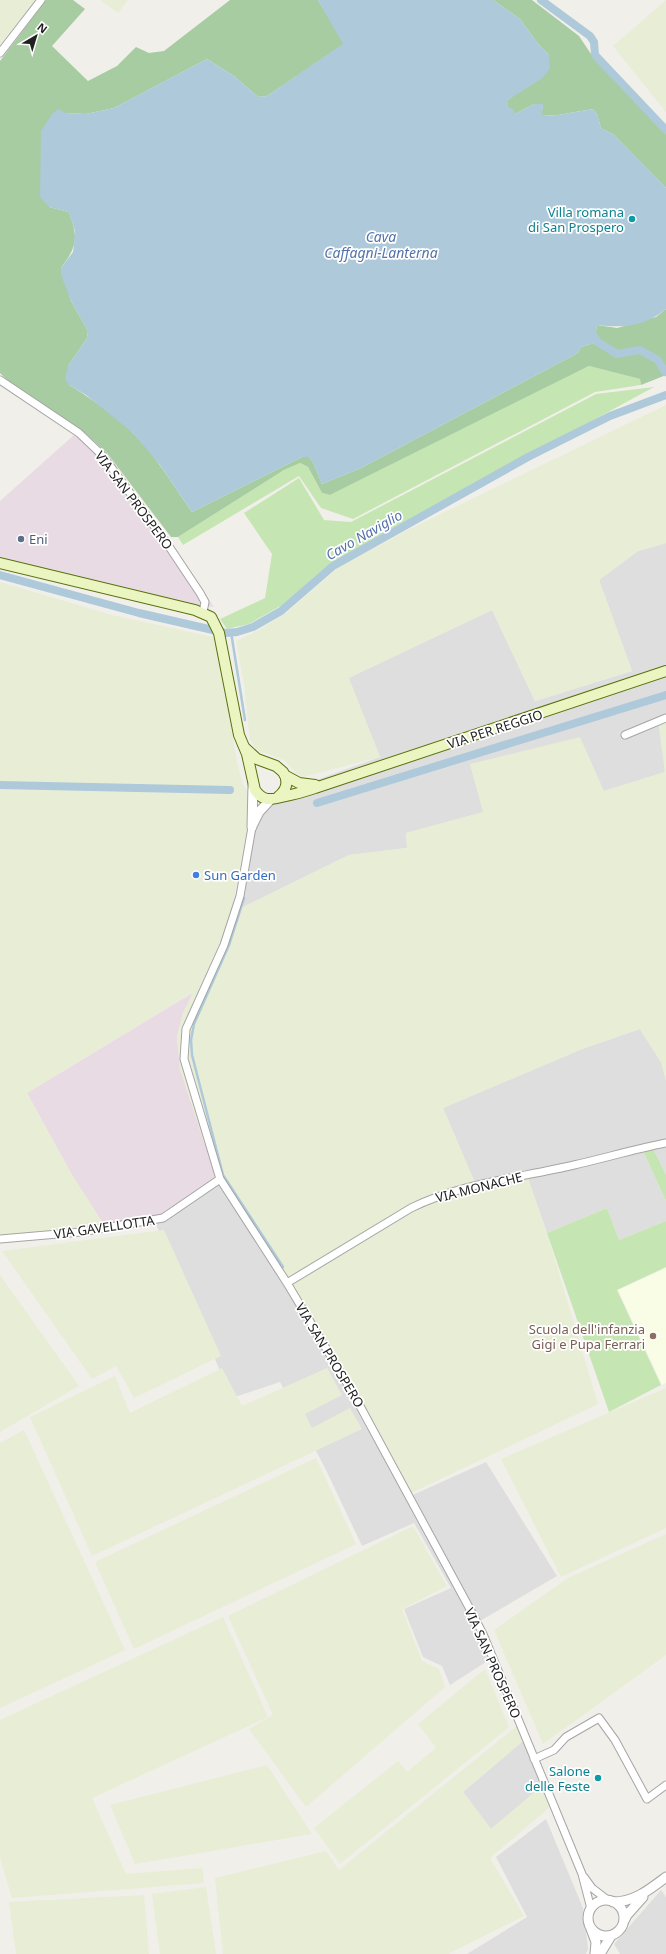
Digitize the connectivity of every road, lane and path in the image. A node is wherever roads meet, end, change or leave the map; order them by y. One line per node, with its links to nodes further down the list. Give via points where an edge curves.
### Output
1 (41, 0): 2 (street)
2 (0, 53)
3 (0, 380): 5 (street, VIA SAN PROSPERO, via 79,433 103,456 195,584 204,600)
4 (0, 563): 5 (main road)
5 (203, 612): 9 (main road, via 214,620 221,639 239,735)
6 (666, 672): 13 (main road, VIA PER REGGIO)
7 (666, 718): 8 (street)
8 (625, 735)
9 (244, 747): 10 (main road, VIA PER REGGIO); 12 (main road)
10 (271, 765): 11 (main road, VIA PER REGGIO, via 280,768); 12 (main road, via 256,772)
11 (286, 776): 13 (main road, VIA PER REGGIO, via 304,785); 14 (main road, via 285,790)
12 (253, 782): 14 (main road, via 261,797); 15 (street, VIA SAN PROSPERO)
13 (323, 785): 14 (main road, VIA PER REGGIO)
14 (275, 798): 15 (street, VIA SAN PROSPERO, via 258,812)
15 (252, 827): 17 (street, VIA SAN PROSPERO, via 240,896 224,945 186,1028 184,1059)
16 (666, 1143): 19 (street, VIA MONACHE, via 473,1186 433,1198 411,1208)
17 (220, 1179): 18 (street, VIA GAVELLOTTA, via 162,1218 81,1232); 19 (street, VIA SAN PROSPERO)
18 (0, 1239)
19 (287, 1283): 20 (street, VIA SAN PROSPERO, via 369,1421 483,1634)
20 (534, 1759): 21 (street, via 554,1750 566,1737 599,1718 615,1740 647,1799); 22 (street, VIA SAN PROSPERO)
21 (666, 1785)
22 (582, 1874): 25 (street, VIA SAN PROSPERO, via 592,1888); 26 (street, VIA SAN PROSPERO)
23 (666, 1877): 24 (street)
24 (656, 1885): 25 (street, via 634,1900); 27 (street, via 631,1910)
25 (611, 1901): 26 (street, via 601,1901); 27 (street, via 621,1908)
26 (591, 1909): 28 (street, via 588,1919)
27 (623, 1922): 29 (street)
28 (591, 1929): 29 (street, via 600,1935); 30 (street, via 596,1942)
29 (611, 1936): 31 (street)
30 (595, 1954)
31 (600, 1954)

